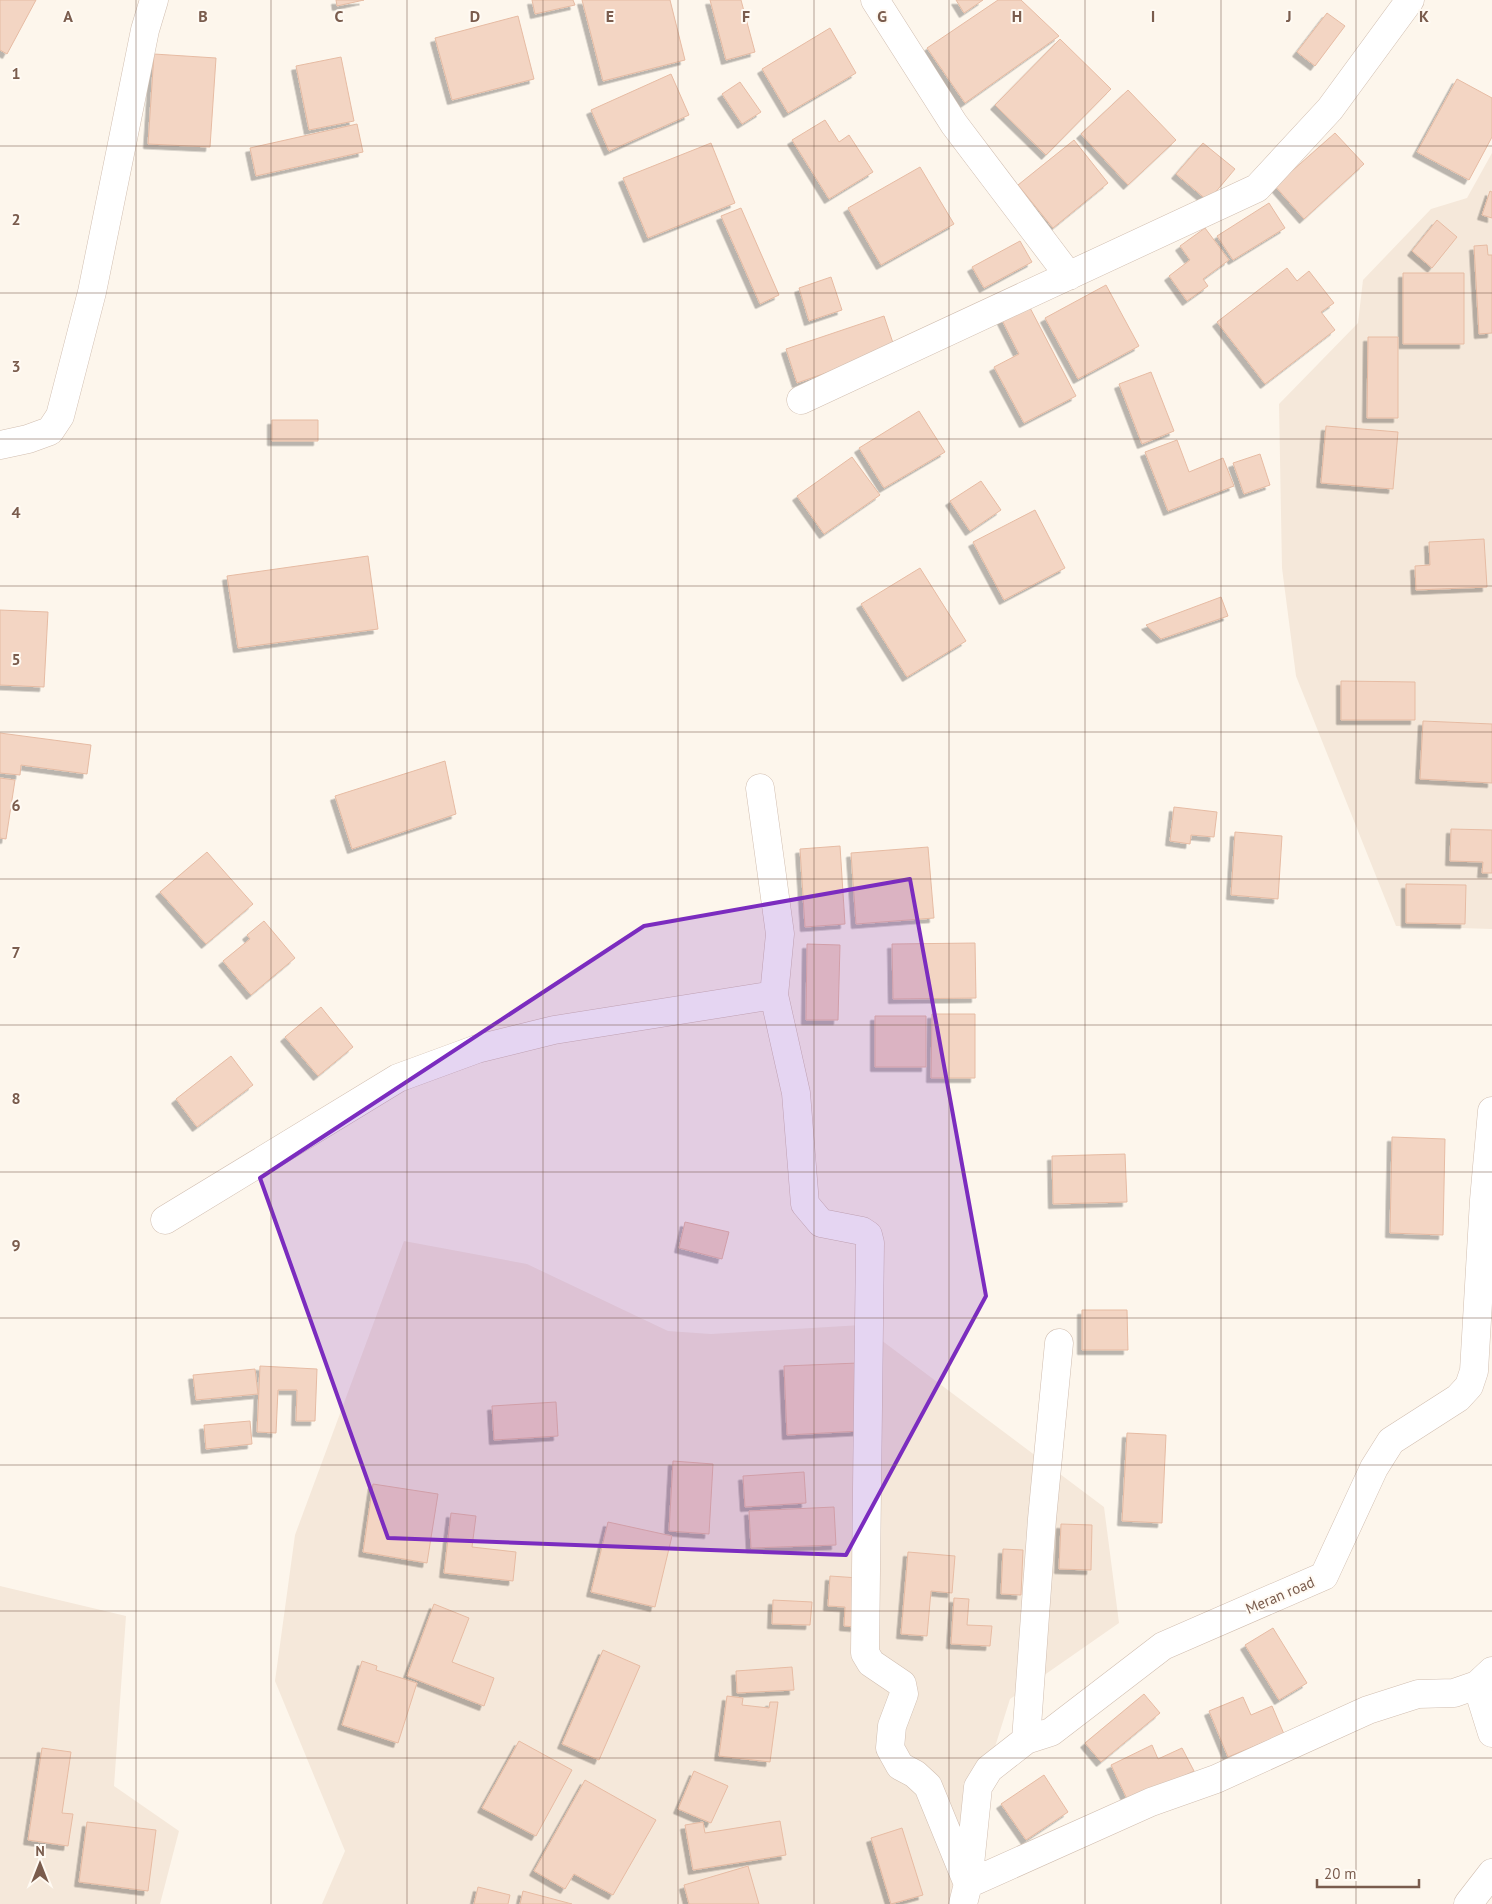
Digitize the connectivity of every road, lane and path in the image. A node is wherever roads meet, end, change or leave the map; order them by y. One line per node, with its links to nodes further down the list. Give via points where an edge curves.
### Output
1 (154, 0): 6 (street, via 145,30 92,292 60,416 50,431)
2 (875, 0): 4 (street, via 954,124)
3 (1410, 0): 4 (street, via 1330,109 1257,188)
4 (1069, 276): 5 (street)
5 (801, 400)
6 (0, 444)
7 (760, 788): 8 (street, via 780,934)
8 (774, 995): 10 (street, via 554,1030 477,1049 398,1078); 16 (street, via 796,1092 805,1204 822,1223 862,1231 868,1234 870,1243 865,1653 871,1663 902,1684 904,1694 892,1726 890,1748 900,1766 928,1786)
9 (1492, 1111): 14 (street, Meran road, via 1474,1371 1469,1386 1458,1398 1391,1441 1374,1468 1324,1576 1163,1646 1051,1732)
10 (165, 1220)
11 (1059, 1343): 14 (street)
12 (1485, 1678): 13 (street); 16 (street, via 1454,1693 1418,1694 1368,1710 1216,1779 1152,1802)
13 (1492, 1733)
14 (1026, 1740): 16 (street, Meran road, via 989,1768 978,1787)
15 (1492, 1873): 17 (street)
16 (966, 1894)
17 (1468, 1904)

